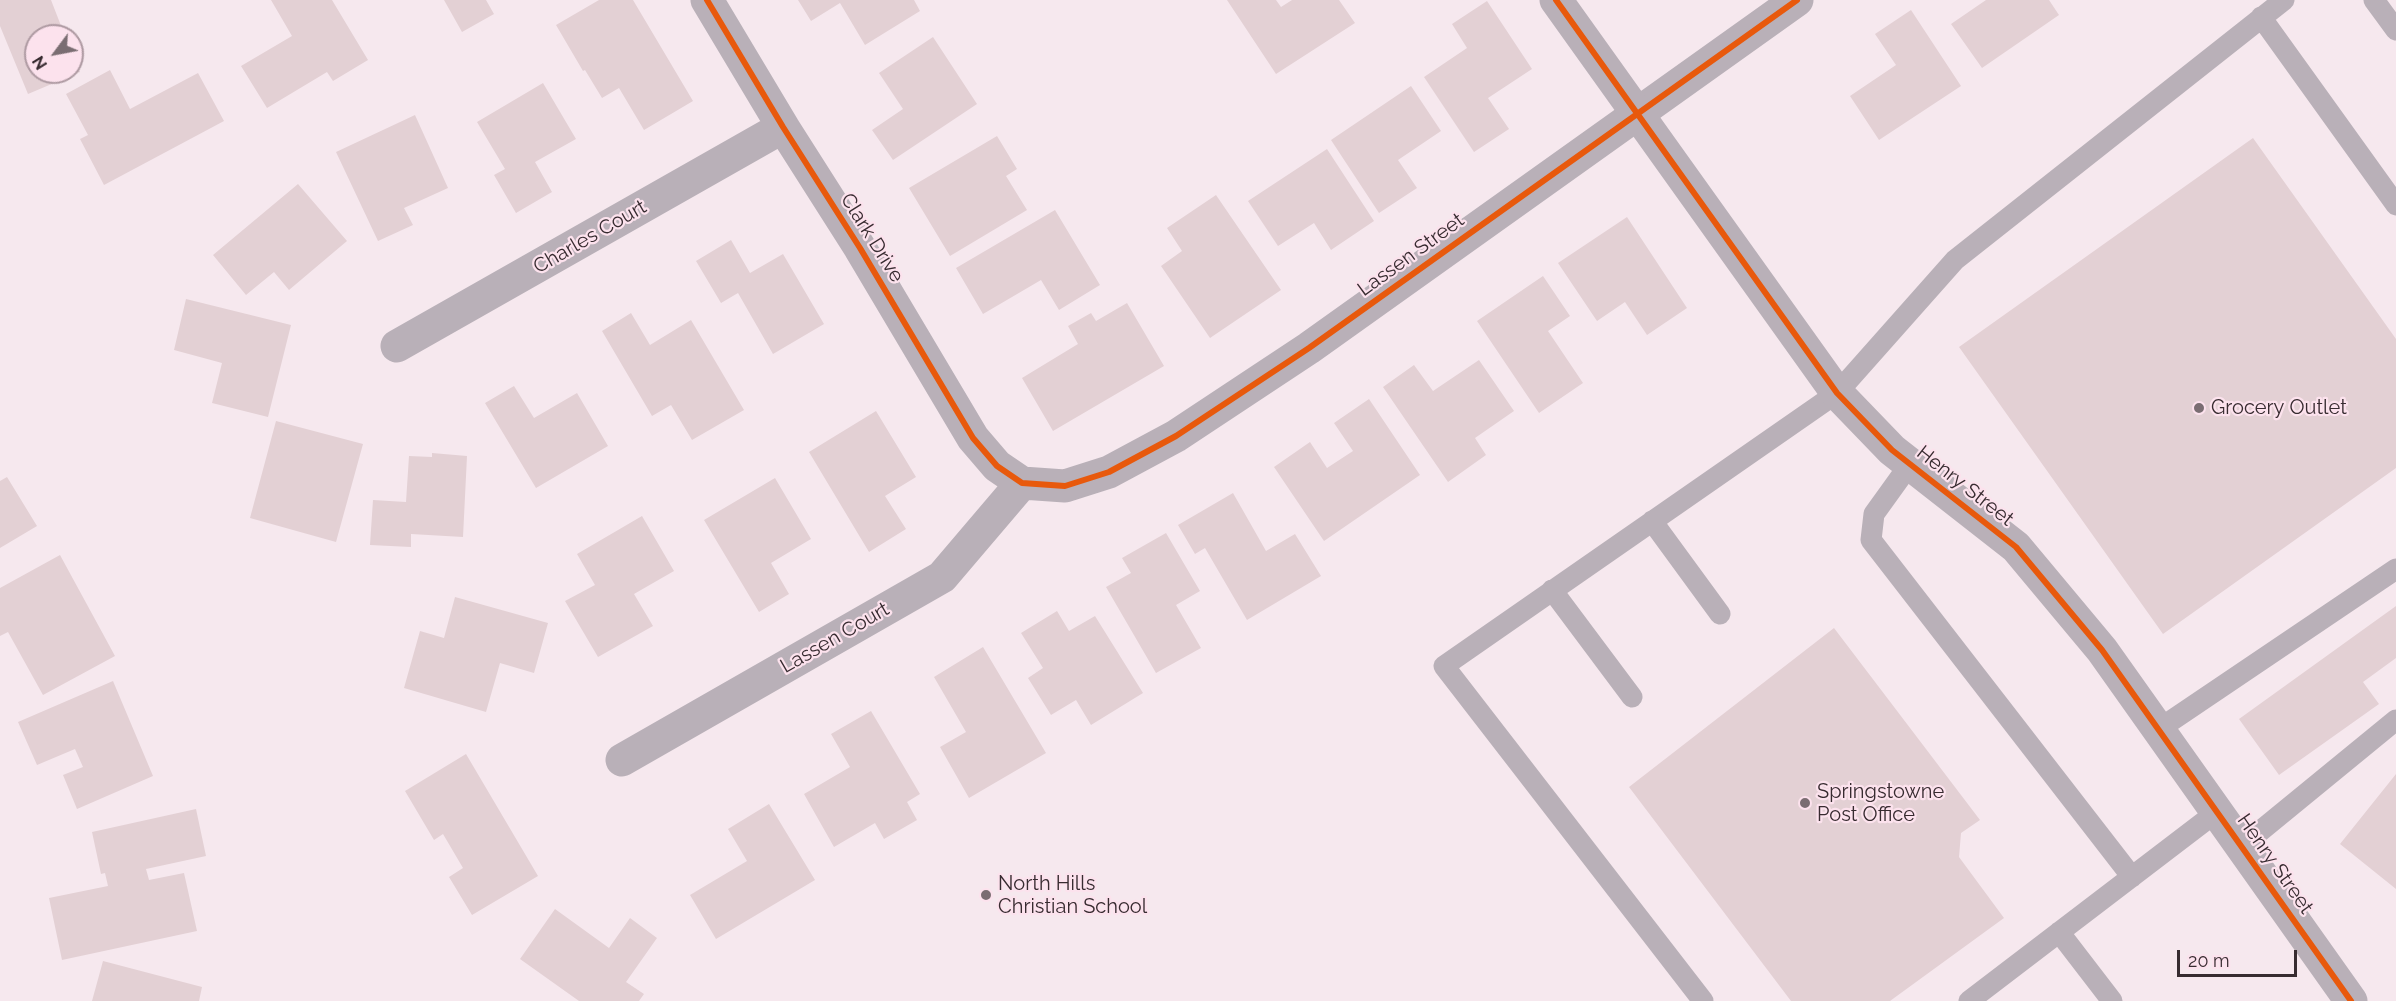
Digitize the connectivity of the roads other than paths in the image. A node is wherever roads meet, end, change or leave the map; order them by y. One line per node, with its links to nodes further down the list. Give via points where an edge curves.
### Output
1 (706, 0): 9 (street, Clark Drive)
2 (1557, 0): 8 (street, Henry Street)
3 (1797, 0): 8 (street, Lassen Street)
4 (2284, 0): 6 (lane)
5 (2374, 0): 7 (lane)
6 (2261, 17): 10 (lane); 12 (lane, via 1955,260)
7 (2396, 30)
8 (1637, 113): 12 (street, Henry Street); 14 (street, Lassen Street, via 1309,348 1176,436 1109,472 1065,486)
9 (783, 128): 11 (street, Charles Court); 14 (street, Clark Drive, via 973,438 997,466)
10 (2396, 205)
11 (397, 346)
12 (1837, 393): 13 (street, Henry Street); 15 (lane)
13 (1910, 464): 21 (street, Henry Street, via 2016,547 2102,650); 25 (lane, via 1874,514 1871,540)
14 (1022, 483): 22 (street, Lassen Court, via 942,577)
15 (1652, 521): 17 (lane); 18 (lane)
16 (2396, 569): 21 (lane)
17 (1552, 590): 19 (lane); 27 (lane, via 1444,666)
18 (1720, 614)
19 (1632, 697)
20 (2396, 720): 24 (lane)
21 (2158, 729): 23 (street, Henry Street)
22 (622, 760)
23 (2218, 811): 24 (street, Henry Street); 25 (lane)
24 (2242, 846): 30 (street, Henry Street)
25 (2132, 877): 26 (lane)
26 (2059, 932): 28 (lane); 29 (lane)
27 (1703, 1001)
28 (1969, 1001)
29 (2112, 1001)
30 (2351, 1001)

